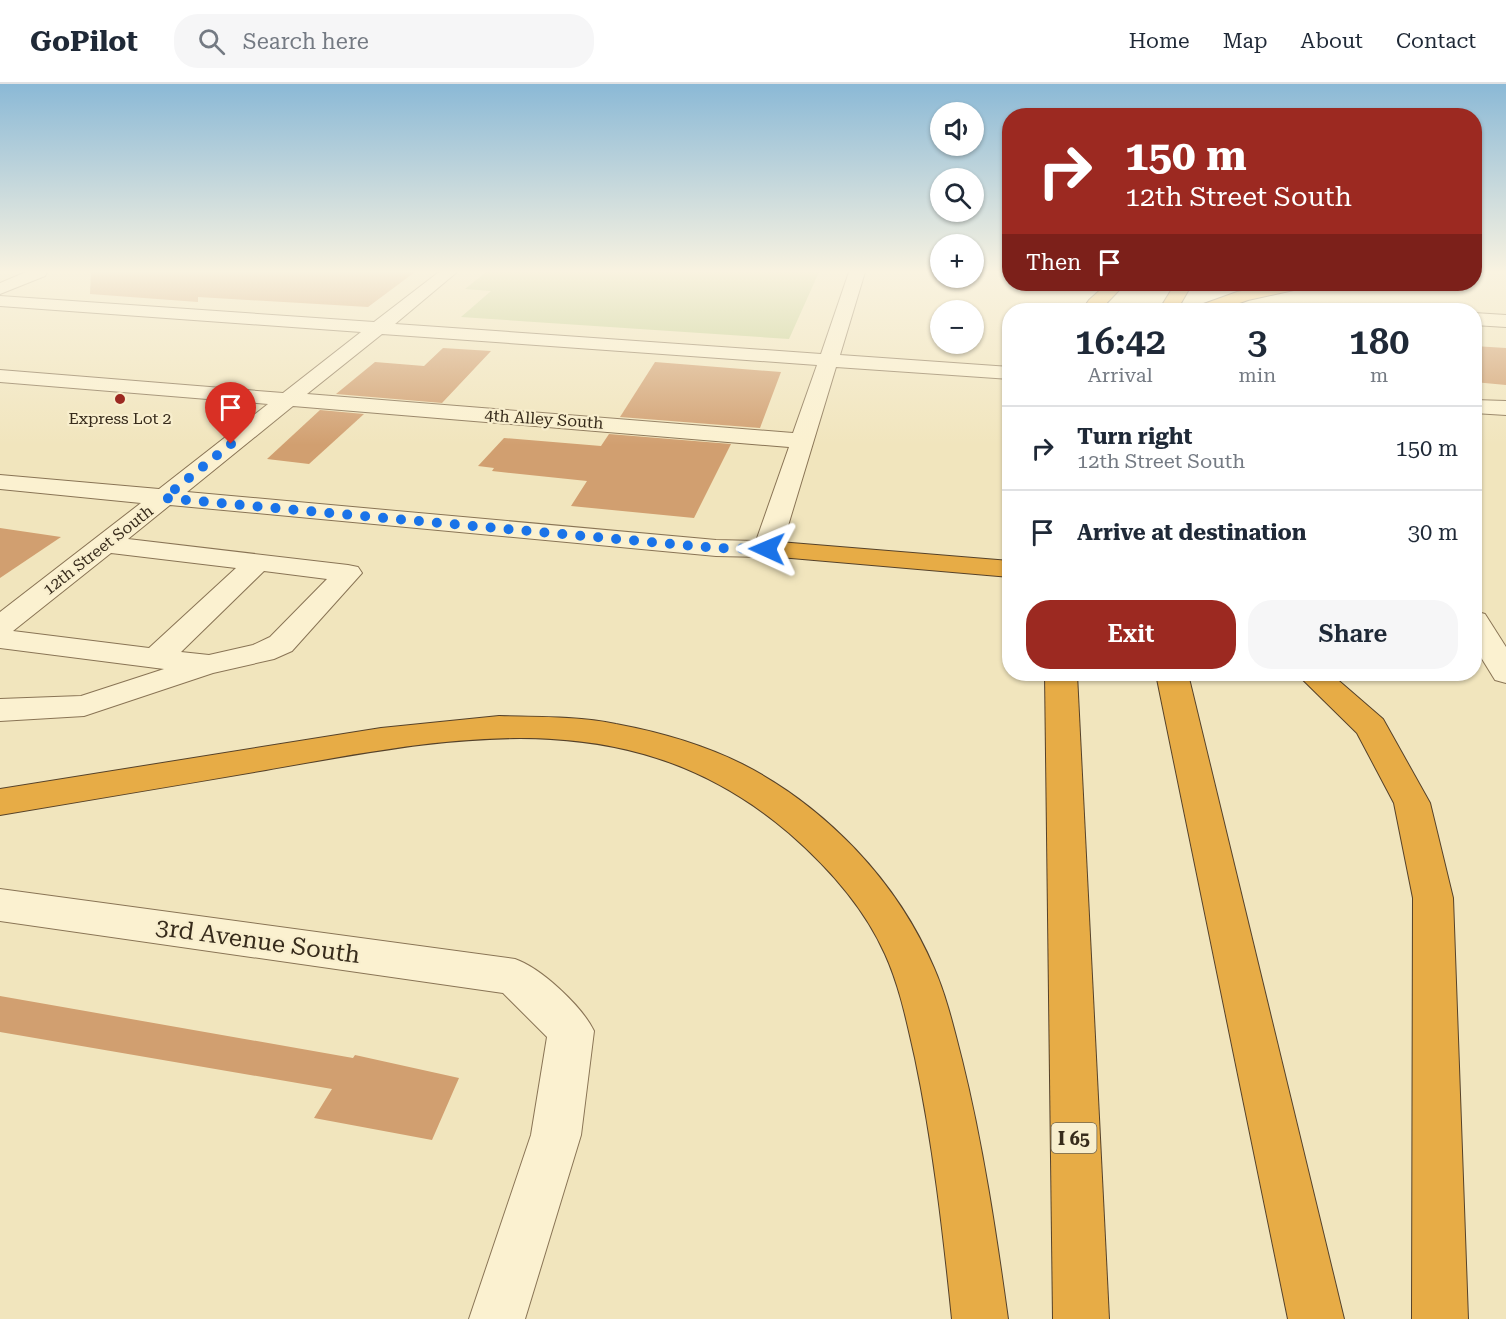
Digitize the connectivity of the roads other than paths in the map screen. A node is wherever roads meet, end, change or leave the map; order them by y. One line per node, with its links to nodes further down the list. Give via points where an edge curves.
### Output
1 (377, 330): 7 (street, 12th Street South)
2 (403, 330): 4 (street)
3 (838, 330): 4 (street)
4 (829, 359): 5 (street); 10 (street)
5 (1002, 371)
6 (0, 376): 7 (street, 4th Alley South)
7 (286, 400): 10 (street, 4th Alley South); 12 (street, 12th Street South)
8 (1482, 406): 9 (street)
9 (1506, 408)
10 (802, 441): 14 (street)
11 (0, 482): 12 (street)
12 (164, 498): 13 (street, 12th Street South); 14 (street, via 716,548)
13 (106, 544): 15 (street); 19 (street, 12th Street South)
14 (767, 549): 16 (highway)
15 (258, 562): 22 (street); 23 (street, via 348,573 281,644)
16 (1002, 568)
17 (1482, 620): 18 (street)
18 (1506, 623)
19 (0, 627)
20 (1482, 632): 24 (street)
21 (0, 639): 22 (street)
22 (158, 657): 23 (street)
23 (209, 665): 28 (street, via 84,706)
24 (1506, 673)
25 (1061, 681): 33 (highway, I 65)
26 (1174, 681): 34 (highway)
27 (1321, 681): 35 (highway, via 1371,727 1412,803 1432,898)
28 (0, 710)
29 (0, 802): 32 (highway, via 367,741 464,729 588,729 684,752 728,772 774,801 819,838 882,909 906,953 923,994 952,1116)
30 (0, 905): 31 (street, 3rd Avenue South, via 515,977 571,1031 556,1135)
31 (497, 1319)
32 (980, 1319)
33 (1081, 1319)
34 (1316, 1319)
35 (1440, 1319)

